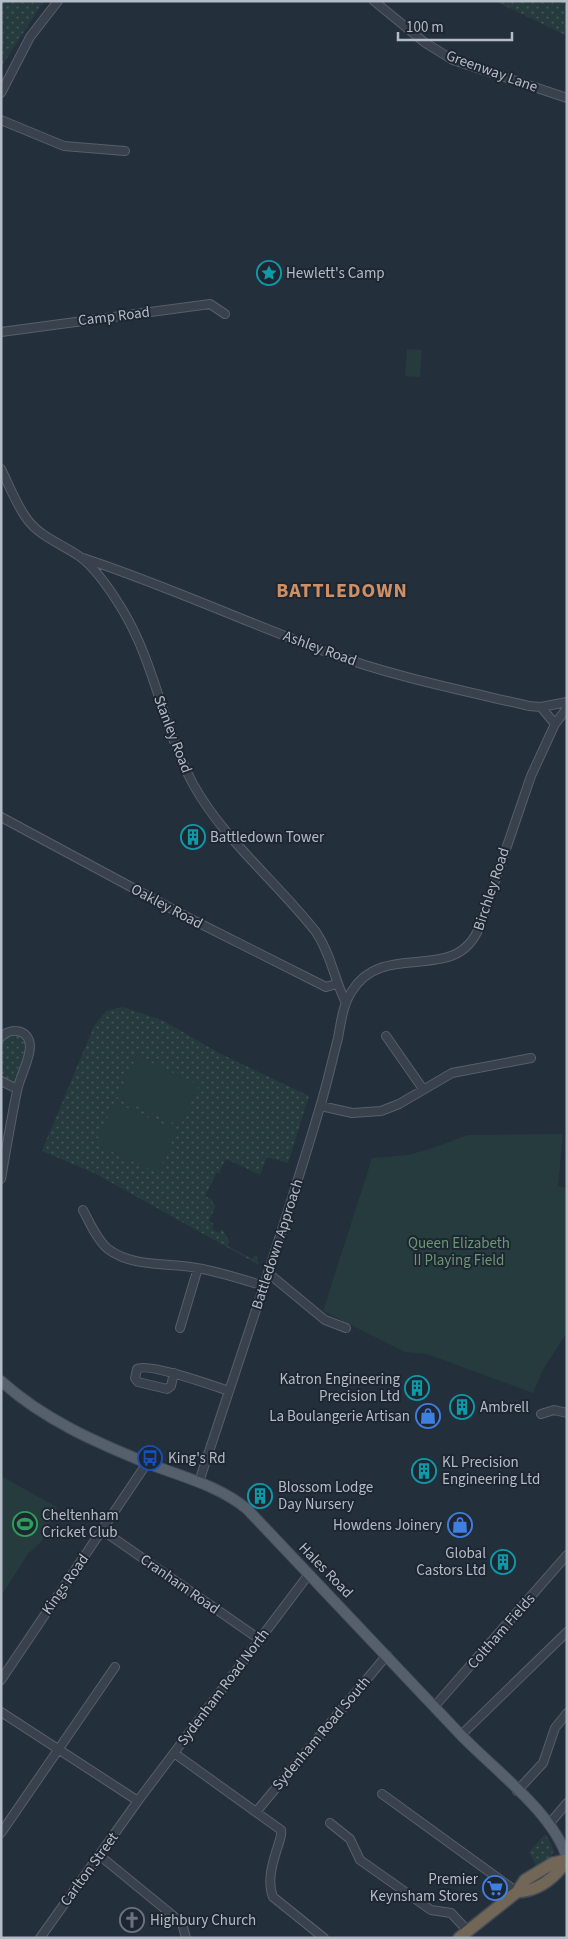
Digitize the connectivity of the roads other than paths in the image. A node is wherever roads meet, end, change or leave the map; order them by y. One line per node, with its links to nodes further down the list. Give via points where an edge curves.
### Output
1 (58, 1): 3 (street, via 30,37)
2 (374, 1): 4 (street, Greenway Lane, via 424,42 453,60)
3 (1, 93)
4 (567, 98)
5 (1, 120): 6 (street, via 64,146)
6 (125, 150)
7 (225, 314): 8 (street, Camp Road, via 210,304)
8 (1, 332)
9 (1, 469): 10 (street, Stanley Road, via 27,519 50,539)
10 (81, 558): 11 (street, Ashley Road); 12 (street, Stanley Road)
11 (107, 566): 12 (street); 14 (street, Ashley Road, via 326,652 401,675)
12 (100, 578): 18 (street, Stanley Road, via 133,628 193,784 222,825 316,932 330,958)
13 (567, 702): 14 (street, Ashley Road)
14 (541, 707): 16 (street)
15 (567, 708): 16 (street, Birchley Road)
16 (555, 724): 19 (street, Birchley Road, via 528,783 479,928 471,943 463,951 447,958 379,967 357,984)
17 (1, 817): 18 (street, Oakley Road, via 179,913 326,987)
18 (336, 984): 19 (street, Stanley Road)
19 (346, 1003): 26 (street, Battledown Approach)
20 (386, 1036): 25 (street)
21 (1, 1037): 24 (street, via 16,1030 29,1041)
22 (531, 1058): 25 (street, via 462,1070)
23 (1, 1081): 24 (street)
24 (17, 1089): 27 (street)
25 (423, 1089): 26 (street, via 381,1111 352,1112)
26 (321, 1106): 30 (street, Battledown Approach)
27 (1, 1179)
28 (83, 1210): 29 (street, via 101,1242 111,1251 147,1264)
29 (198, 1268): 31 (street); 32 (street)
30 (268, 1273): 31 (street, Battledown Approach); 33 (street, via 325,1320)
31 (264, 1286): 36 (street, Battledown Approach)
32 (180, 1328)
33 (346, 1328)
34 (174, 1373): 34 (street, via 141,1366 135,1378 138,1382 167,1389); 36 (street)
35 (1, 1380): 39 (main road, Hales Road, via 32,1406 68,1428)
36 (229, 1391): 40 (street, Battledown Approach)
37 (567, 1413): 38 (street, via 554,1410)
38 (540, 1414)
39 (147, 1463): 40 (main road, Hales Road); 41 (street, Kings Road)
40 (199, 1482): 43 (main road, Hales Road, via 219,1490 247,1510)
41 (102, 1530): 45 (street, Cranham Road); 48 (street, Kings Road)
42 (567, 1555): 49 (street, Coltham Fields)
43 (309, 1574): 45 (street, Sydenham Road North); 46 (main road, Hales Road)
44 (567, 1632): 52 (street)
45 (259, 1639): 54 (street, Sydenham Road North)
46 (387, 1655): 49 (main road, Hales Road); 59 (street, Sydenham Road South)
47 (115, 1667): 53 (street)
48 (1, 1680)
49 (434, 1707): 52 (main road, Hales Road)
50 (1, 1712): 53 (street)
51 (567, 1713): 55 (street, via 555,1728 543,1763)
52 (461, 1735): 55 (main road, Hales Road)
53 (58, 1748): 57 (street); 62 (street)
54 (174, 1753): 57 (street, Sydenham Road North); 59 (street)
55 (517, 1791): 61 (main road, Hales Road)
56 (382, 1794): 65 (street)
57 (138, 1801): 63 (street, Carlton Street)
58 (567, 1803): 61 (street)
59 (256, 1812): 69 (street, via 282,1832 270,1872 273,1897)
60 (330, 1823): 66 (street, via 350,1839 360,1860 431,1910 451,1914)
61 (550, 1823): 64 (main road, Hales Road)
62 (1, 1834)
63 (99, 1855): 67 (street, Carlton Street); 68 (street, via 182,1923)
64 (567, 1859): 65 (highway, via 553,1863 525,1880)
65 (517, 1892): 66 (highway)
66 (464, 1934)
67 (40, 1938)
68 (186, 1938)
69 (324, 1938)

